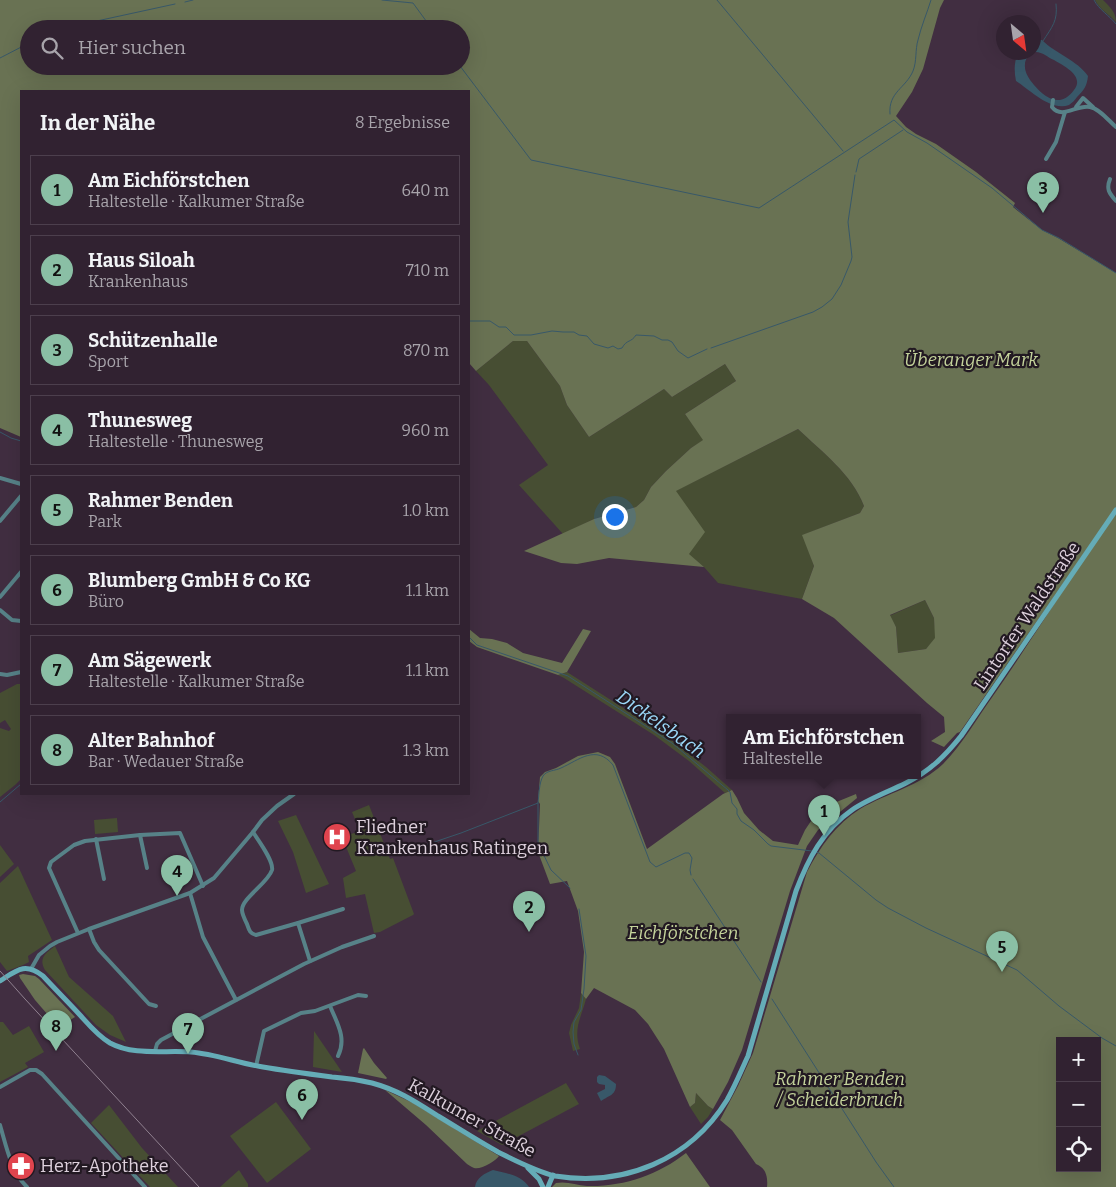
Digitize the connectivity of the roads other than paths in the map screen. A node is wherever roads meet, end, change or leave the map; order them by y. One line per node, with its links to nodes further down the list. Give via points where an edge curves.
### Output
1 (1053, 100): 4 (street, via 1055,110)
2 (1075, 108): 3 (street); 3 (street, via 1083,98); 4 (street)
3 (1095, 108): 5 (street)
4 (1065, 112): 6 (street, via 1056,142)
5 (1116, 127)
6 (1046, 159)
7 (1110, 179): 8 (street, via 1108,192)
8 (1116, 201)
9 (0, 478): 10 (street)
10 (20, 484)
11 (20, 497): 13 (street)
12 (1116, 510): 20 (main road, Lintorfer Waldstraße)
13 (0, 521)
14 (20, 573): 15 (street)
15 (0, 597)
16 (0, 610): 17 (street, via 12,620)
17 (20, 621)
18 (20, 672): 19 (street)
19 (0, 674)
20 (962, 736): 21 (main road, Kalkumer Straße)
21 (921, 774)
22 (912, 779): 50 (main road, Kalkumer Straße, via 846,815 813,852 794,898 748,1056 738,1081 714,1119 694,1141 651,1168 618,1178 596,1180)
23 (292, 795): 24 (street, via 276,806)
24 (253, 832): 29 (street, via 214,878); 32 (street, via 272,870 242,909 249,931 256,935)
25 (140, 835): 26 (street); 27 (street); 29 (street, via 180,832)
26 (96, 839): 28 (street); 34 (street, via 74,845 49,865)
27 (147, 868)
28 (104, 879)
29 (203, 886): 30 (street)
30 (190, 894): 33 (street); 40 (street, via 203,937)
31 (343, 909): 32 (street)
32 (298, 923): 36 (street)
33 (89, 929): 34 (street); 41 (street, via 99,950 149,1004)
34 (78, 933): 37 (street, via 43,950)
35 (374, 936): 36 (street)
36 (310, 961): 40 (street)
37 (31, 969): 38 (main road, Kalkumer Straße, via 14,972); 43 (main road, Kalkumer Straße, via 43,976 110,1043 127,1050)
38 (0, 981)
39 (366, 996): 42 (street, via 358,995)
40 (236, 1000): 43 (street, via 161,1040)
41 (156, 1006)
42 (330, 1006): 44 (street, via 342,1041); 45 (street, via 302,1013 264,1032)
43 (155, 1051): 45 (main road, Kalkumer Straße, via 206,1054)
44 (338, 1056)
45 (256, 1066): 48 (main road, Kalkumer Straße, via 348,1079 390,1089)
46 (0, 1087): 53 (street, via 30,1070 42,1074)
47 (0, 1125): 51 (street, via 12,1163)
48 (523, 1164): 49 (main road, Kalkumer Straße); 54 (main road)
49 (547, 1173): 50 (main road, Kalkumer Straße); 54 (main road)
50 (553, 1175): 55 (main road)
51 (25, 1185): 52 (street)
52 (19, 1187)
53 (145, 1187)
54 (543, 1187)
55 (548, 1187)

